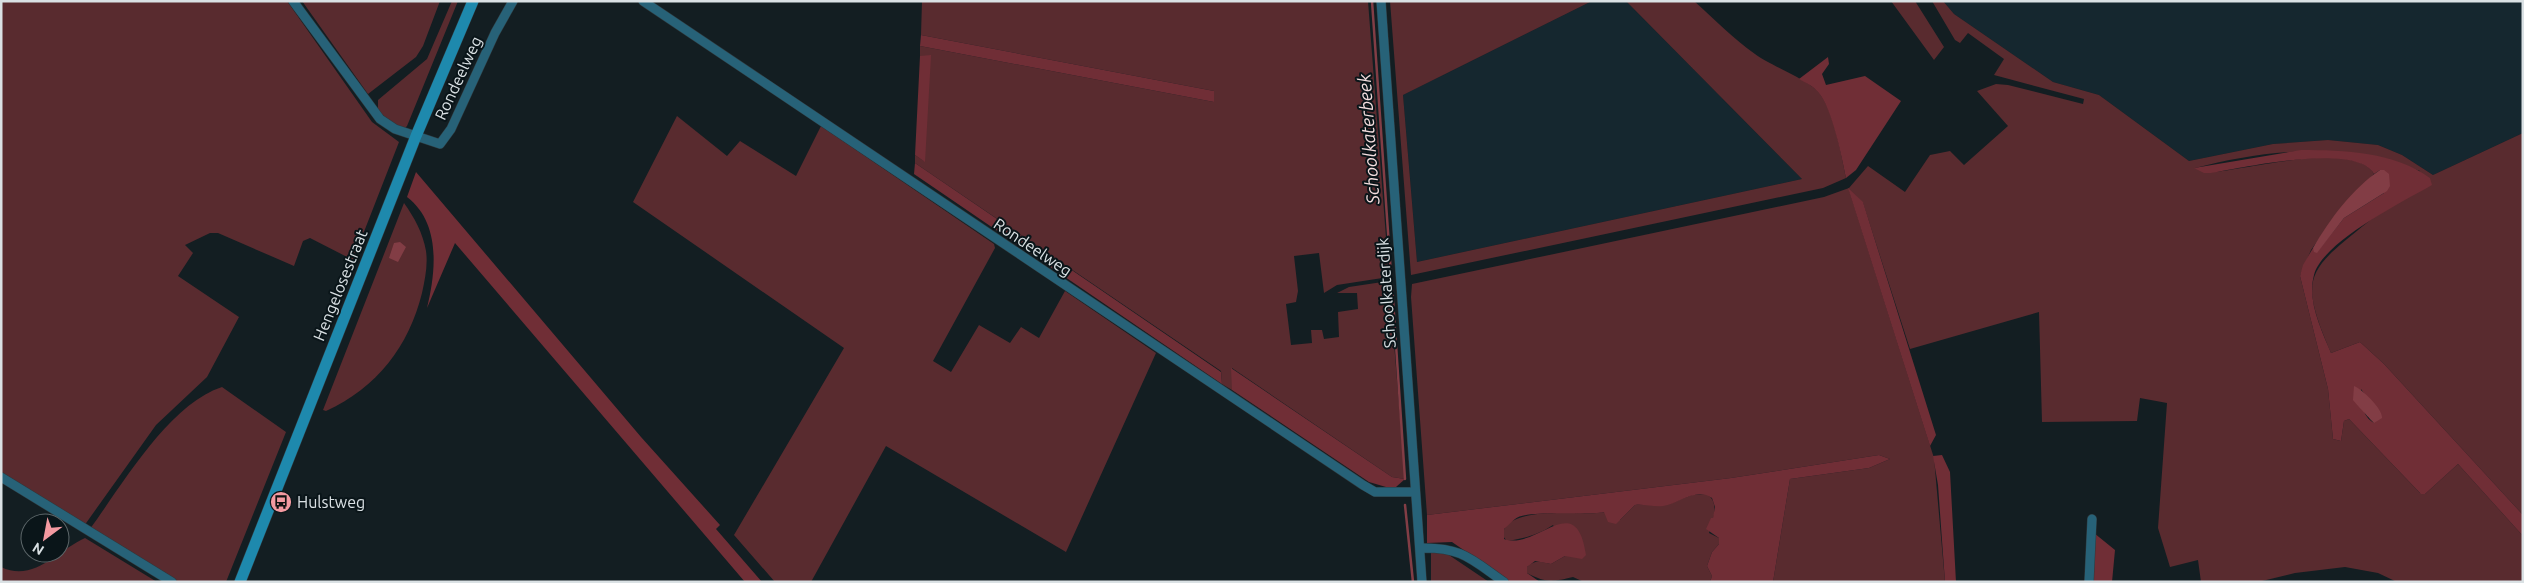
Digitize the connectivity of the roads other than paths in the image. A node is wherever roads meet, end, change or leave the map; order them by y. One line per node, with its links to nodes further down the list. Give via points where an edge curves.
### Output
1 (293, 1): 6 (street, via 380,119 395,129)
2 (473, 1): 6 (main road, Hengelosestraat)
3 (513, 1): 6 (street, Rondeelweg, via 446,139 440,144)
4 (643, 1): 8 (street, Rondeelweg, via 1363,485 1376,492)
5 (1381, 1): 8 (street, Schoolkaterdijk)
6 (416, 136): 12 (main road, Hengelosestraat)
7 (1, 477): 11 (street)
8 (1414, 492): 10 (street, Schoolkaterdijk)
9 (2092, 519): 15 (street)
10 (1420, 548): 13 (street, Schoolkaterdijk); 14 (street, via 1458,552)
11 (172, 582)
12 (240, 582)
13 (1422, 582)
14 (1504, 582)
15 (2089, 582)

